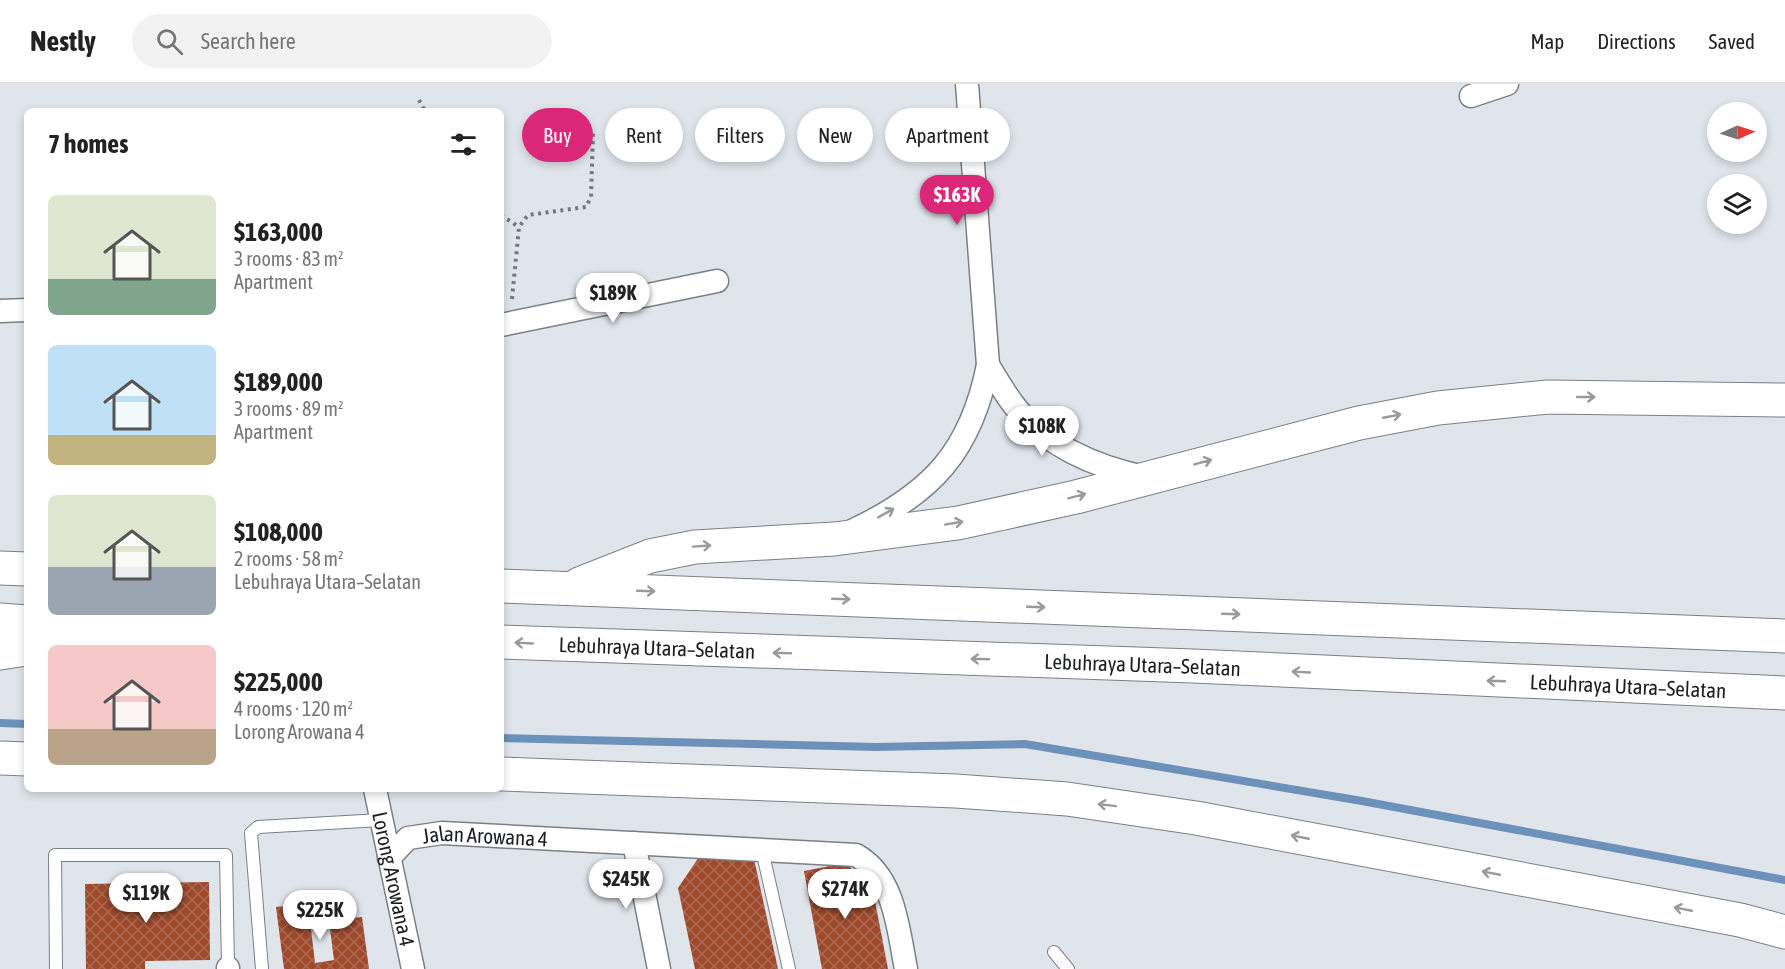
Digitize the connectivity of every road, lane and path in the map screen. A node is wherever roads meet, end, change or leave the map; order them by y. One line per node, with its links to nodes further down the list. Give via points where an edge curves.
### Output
1 (967, 84): 13 (street)
2 (1507, 84): 3 (street)
3 (1471, 96)
4 (419, 100): 5 (path)
5 (423, 108)
6 (592, 162): 8 (path, via 591,197 586,207 528,215)
7 (504, 217): 8 (path)
8 (519, 227): 12 (path)
9 (717, 281): 12 (street)
10 (24, 310): 11 (street)
11 (0, 311)
12 (508, 324)
13 (988, 365): 15 (street, via 1014,406 1065,449 1094,463); 16 (street, one-way to 13, via 903,504 936,476 970,427)
14 (1785, 400): 15 (highway, one-way to 14, via 1359,423 1490,402 1548,397)
15 (1146, 477): 16 (highway, one-way to 15, via 958,523)
16 (834, 539): 20 (highway, one-way to 16, via 650,556 695,546)
17 (0, 568): 18 (highway)
18 (24, 569)
19 (504, 586): 20 (highway)
20 (567, 588): 23 (highway, one-way to 23)
21 (0, 620): 22 (highway)
22 (24, 622)
23 (1785, 636)
24 (504, 642): 27 (highway, Lebuhraya Utara–Selatan, one-way to 24, via 1193,666)
25 (24, 649): 26 (highway)
26 (0, 653)
27 (1785, 693)
28 (0, 758): 29 (highway)
29 (24, 759)
30 (504, 774): 37 (highway, one-way to 30, via 1196,818 1067,800 956,791)
31 (376, 792): 32 (street, Lorong Arowana 4)
32 (381, 820): 35 (street, Lorong Arowana 4); 42 (lane, via 258,827 251,833)
33 (634, 843): 34 (street, Jalan Arowana 4); 35 (street, Jalan Arowana 4, via 441,833 408,838); 44 (street)
34 (762, 850): 45 (lane); 46 (street, Jalan Arowana 4, via 856,855 868,862 891,897)
35 (389, 858): 43 (street, Lorong Arowana 4)
36 (1785, 919): 37 (highway)
37 (1740, 920): 38 (highway)
38 (1785, 932)
39 (1054, 952): 47 (lane)
40 (228, 968): 41 (lane, via 226,855 55,855)
41 (56, 969)
42 (261, 969)
43 (412, 969)
44 (659, 969)
45 (789, 969)
46 (906, 969)
47 (1068, 969)

